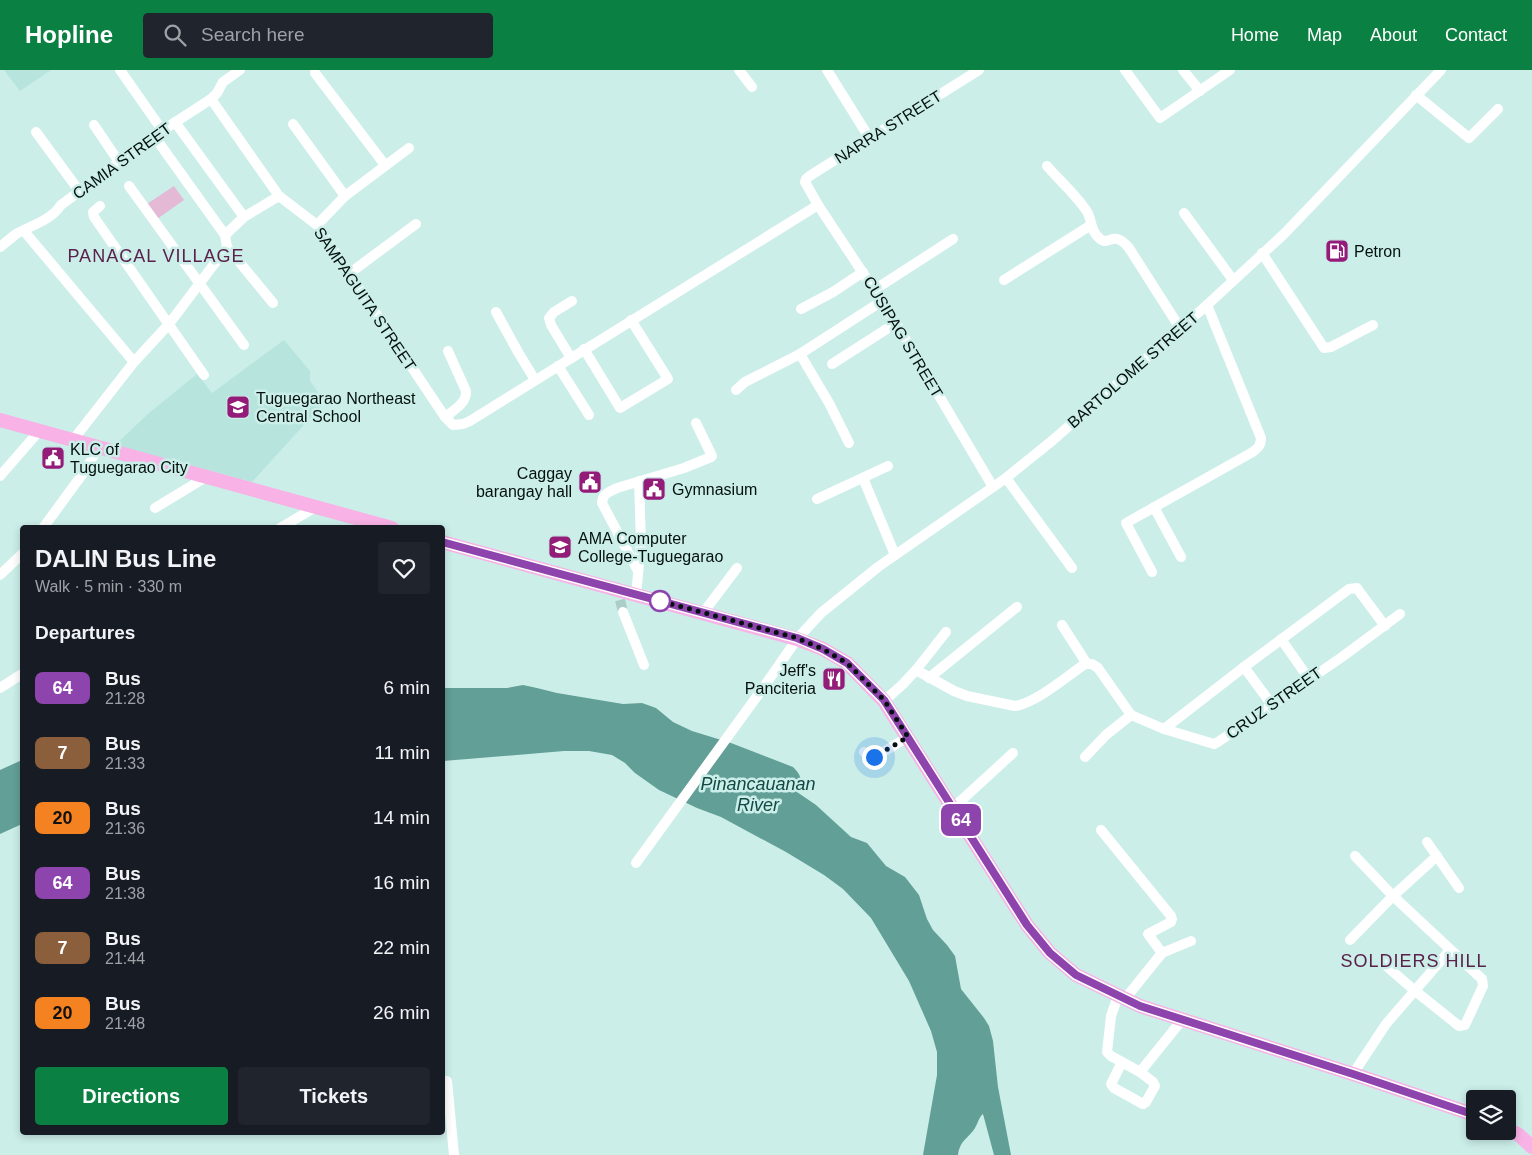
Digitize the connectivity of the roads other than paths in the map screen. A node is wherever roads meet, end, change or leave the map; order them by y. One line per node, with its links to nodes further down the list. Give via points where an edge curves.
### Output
1 (120, 70): 20 (street)
2 (240, 70): 14 (street, CAMIA STREET, via 223,82)
3 (739, 70): 11 (street)
4 (827, 70): 21 (street)
5 (979, 70): 21 (street, NARRA STREET)
6 (1125, 70): 12 (street, via 1160,118)
7 (1184, 70): 12 (street)
8 (1230, 70): 12 (street)
9 (1441, 70): 13 (street, BARTOLOME STREET)
10 (315, 73): 24 (street)
11 (752, 86)
12 (1200, 91)
13 (1416, 96): 15 (street, via 1469,138); 43 (street, BARTOLOME STREET)
14 (211, 99): 16 (street, CAMIA STREET); 29 (street, SAMPAGUITA STREET)
15 (1498, 109)
16 (175, 122): 20 (street, CAMIA STREET); 34 (street)
17 (293, 124): 30 (street)
18 (94, 125): 23 (street)
19 (36, 132): 28 (street)
20 (158, 133): 23 (street, CAMIA STREET); 39 (street)
21 (870, 139): 27 (street, NARRA STREET, via 808,177 805,182)
22 (409, 148): 24 (street)
23 (119, 162): 28 (street, CAMIA STREET)
24 (385, 165): 30 (street)
25 (1047, 166): 37 (street, via 1087,212)
26 (129, 186): 48 (street)
27 (808, 189): 31 (street, CUSIPAG STREET)
28 (80, 192): 38 (street, CAMIA STREET, via 39,224)
29 (280, 196): 34 (street); 36 (street, SAMPAGUITA STREET)
30 (345, 196): 36 (street)
31 (818, 205): 44 (street, CUSIPAG STREET); 56 (street)
32 (96, 209): 58 (street, via 94,217)
33 (1184, 213): 47 (street)
34 (244, 217): 39 (street)
35 (416, 224): 45 (street)
36 (317, 225): 45 (street, SAMPAGUITA STREET)
37 (1091, 225): 46 (street); 60 (street, via 1102,241 1117,238 1124,242)
38 (24, 231): 41 (street, CAMIA STREET); 66 (street)
39 (225, 235): 42 (street)
40 (953, 239): 49 (street)
41 (0, 247)
42 (226, 247): 48 (street); 52 (street)
43 (1262, 253): 47 (street, BARTOLOME STREET); 59 (street, via 1324,348)
44 (863, 272): 49 (street, CUSIPAG STREET); 54 (street)
45 (350, 273): 73 (street, SAMPAGUITA STREET)
46 (1004, 280)
47 (1233, 280): 53 (street, BARTOLOME STREET)
48 (199, 284): 58 (street); 61 (street)
49 (874, 290): 51 (street, CUSIPAG STREET)
50 (572, 301): 65 (street, via 549,318)
51 (882, 301): 57 (street, CUSIPAG STREET); 64 (street)
52 (273, 303)
53 (1207, 305): 60 (street, BARTOLOME STREET); 89 (street, via 1261,442 1251,453)
54 (801, 309)
55 (496, 312): 70 (street)
56 (631, 320): 62 (street); 62 (street, via 668,379 620,408)
57 (896, 323): 67 (street); 86 (street, CUSIPAG STREET)
58 (169, 324): 66 (street); 69 (street)
59 (1373, 325)
60 (1180, 328): 84 (street, BARTOLOME STREET)
61 (244, 345)
62 (584, 349): 65 (street)
63 (448, 351): 73 (street, via 466,397)
64 (800, 354): 71 (street, via 750,379); 78 (street)
65 (570, 358): 68 (street)
66 (134, 362): 77 (street)
67 (832, 364)
68 (558, 366): 70 (street); 72 (street)
69 (204, 375)
70 (535, 380): 73 (street, via 463,424 453,425)
71 (736, 390)
72 (589, 415)
73 (445, 417)
74 (0, 420): 76 (main road)
75 (696, 423): 85 (street, via 711,458)
76 (40, 430): 77 (main road); 81 (street)
77 (73, 440): 79 (main road)
78 (849, 443)
79 (99, 447): 82 (main road); 91 (street)
80 (888, 466): 83 (street)
81 (0, 476)
82 (206, 477): 88 (main road); 90 (street)
83 (863, 478): 87 (street); 95 (street)
84 (1006, 478): 86 (street, BARTOLOME STREET); 99 (street)
85 (639, 481): 100 (street, via 641,543); 100 (street, via 608,492 602,499)
86 (993, 487): 95 (street, BARTOLOME STREET)
87 (817, 499)
88 (316, 507): 92 (street); 93 (main road)
89 (1154, 507): 97 (street); 101 (street, via 1126,523)
90 (155, 508)
91 (45, 525)
92 (285, 525)
93 (381, 525)
94 (445, 543): 103 (main road, via 621,596)
95 (895, 555): 111 (street, BARTOLOME STREET)
96 (20, 556): 102 (street)
97 (1181, 557)
98 (737, 568): 106 (street)
99 (1072, 568)
100 (638, 571): 103 (street)
101 (1152, 572)
102 (0, 575)
103 (636, 595): 106 (main road)
104 (1017, 607): 118 (street)
105 (623, 612): 114 (street)
106 (703, 613): 111 (main road)
107 (1400, 614): 109 (street, CRUZ STREET)
108 (1062, 625): 113 (street)
109 (1385, 626): 112 (street, via 1359,591 1352,588); 119 (street, CRUZ STREET)
110 (946, 632): 116 (street)
111 (797, 638): 121 (main road, via 847,663); 134 (street, BARTOLOME STREET)
112 (1281, 639): 115 (street); 119 (street)
113 (1087, 664): 118 (street, via 1034,699 1016,706 967,696); 123 (street, via 1098,668)
114 (644, 665)
115 (1244, 667): 122 (street); 124 (street)
116 (916, 670): 118 (street); 121 (street)
117 (20, 675): 120 (street)
118 (929, 678)
119 (1309, 679): 122 (street, CRUZ STREET)
120 (0, 688)
121 (884, 700): 125 (main road)
122 (1272, 705): 124 (street, CRUZ STREET, via 1218,742 1209,743)
123 (1131, 715): 124 (street, CRUZ STREET); 128 (street)
124 (1164, 729)
125 (908, 737): 126 (street, via 874,757); 129 (main road)
126 (864, 752)
127 (1013, 753): 129 (street)
128 (1084, 757)
129 (953, 808): 143 (main road, via 1027,925 1050,953 1076,975)
130 (1100, 830): 140 (street, via 1171,916 1171,922 1148,934)
131 (1426, 842): 133 (street)
132 (1355, 856): 136 (street)
133 (1437, 856): 135 (street); 136 (street)
134 (636, 863)
135 (1460, 888)
136 (1393, 896): 137 (street); 139 (street)
137 (1350, 940)
138 (1191, 941): 140 (street)
139 (1450, 950): 142 (street); 142 (street, via 1483,982 1465,1025 1459,1026)
140 (1162, 953): 143 (street)
141 (1384, 964): 142 (street)
142 (1414, 990): 147 (street, via 1386,1024)
143 (1122, 997): 144 (main road); 145 (street, via 1112,1016 1107,1052)
144 (1182, 1020): 146 (street); 147 (main road)
145 (1122, 1062): 146 (street); 146 (street, via 1111,1084 1143,1104 1155,1086)
146 (1140, 1072)
147 (1353, 1074): 149 (main road)
148 (447, 1081): 152 (street)
149 (1466, 1112)
150 (1516, 1133): 151 (main road)
151 (1532, 1147)
152 (454, 1155)

